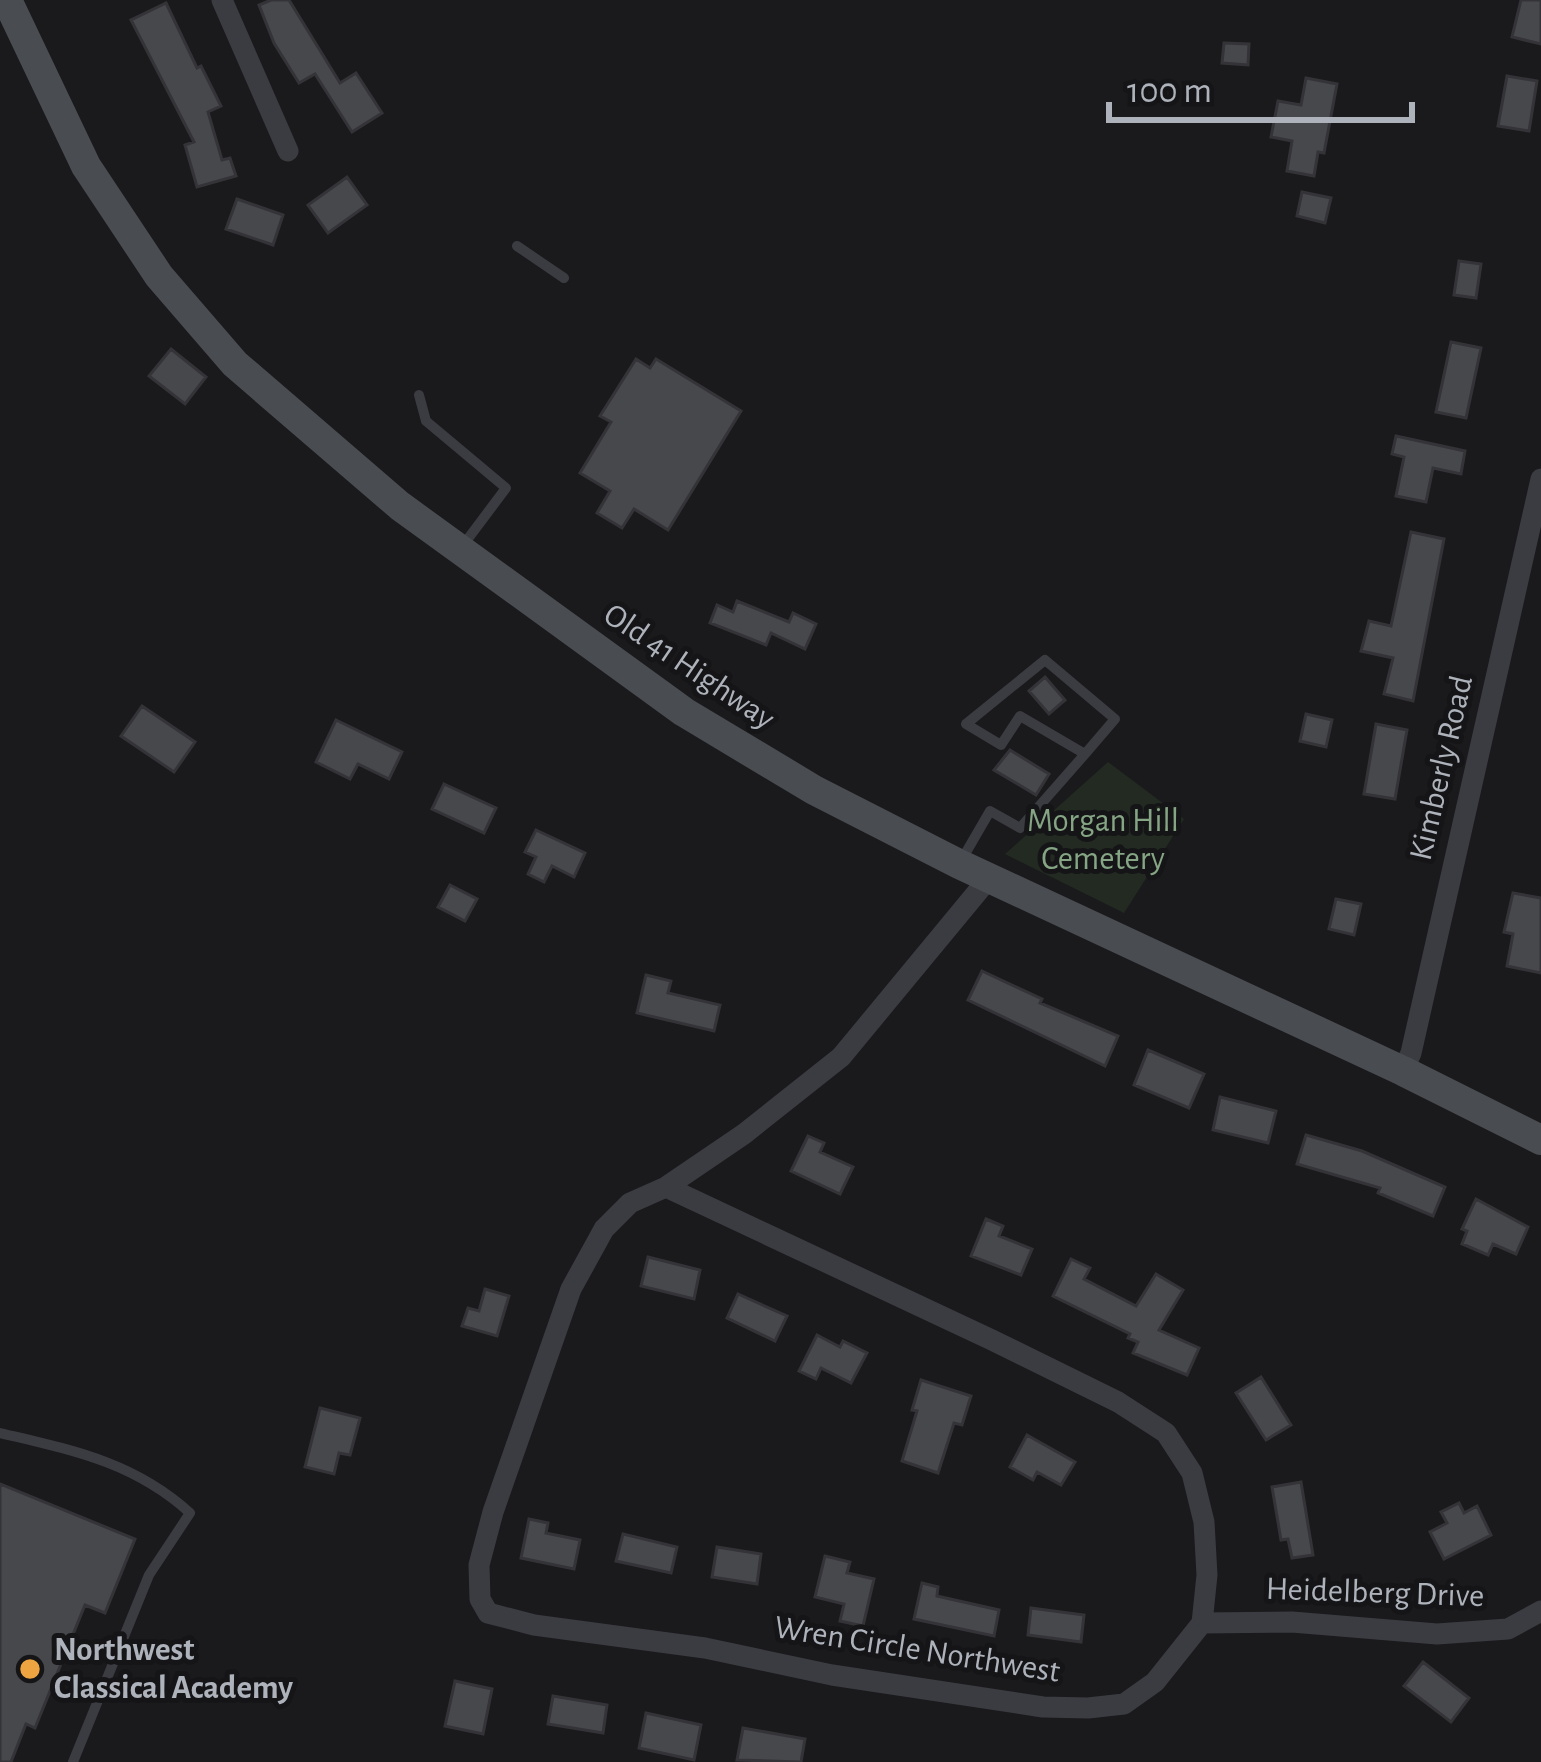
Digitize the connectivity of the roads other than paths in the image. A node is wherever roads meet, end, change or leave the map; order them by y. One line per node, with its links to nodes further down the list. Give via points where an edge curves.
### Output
1 (7, 0): 8 (main road, Old 41 Highway, via 86,166 195,320 289,414)
2 (222, 0): 3 (street)
3 (288, 151)
4 (517, 246): 5 (lane)
5 (564, 278)
6 (419, 395): 8 (lane, via 426,421 506,488)
7 (1541, 479): 12 (street, Kimberly Road)
8 (460, 549): 10 (main road, Old 41 Highway, via 684,712)
9 (1085, 754): 9 (lane, via 1020,716 1001,746 966,724 1045,660 1114,719); 10 (lane, via 1020,828 990,811)
10 (959, 864): 11 (main road, Old 41 Highway)
11 (988, 878): 12 (main road, Old 41 Highway); 14 (street, via 841,1057)
12 (1403, 1071): 13 (main road, Old 41 Highway)
13 (1541, 1141)
14 (666, 1187): 17 (street, via 1013,1350 1166,1433 1192,1473 1204,1522); 17 (street, Wren Circle Northwest, via 631,1203 586,1261 486,1537 479,1565 488,1613 1042,1707 1124,1704 1155,1682)
15 (0, 1432): 18 (lane, via 103,1459 161,1487 190,1513 148,1575)
16 (1541, 1611): 17 (street, Heidelberg Drive, via 1508,1629 1437,1634)
17 (1202, 1623)
18 (73, 1762)

